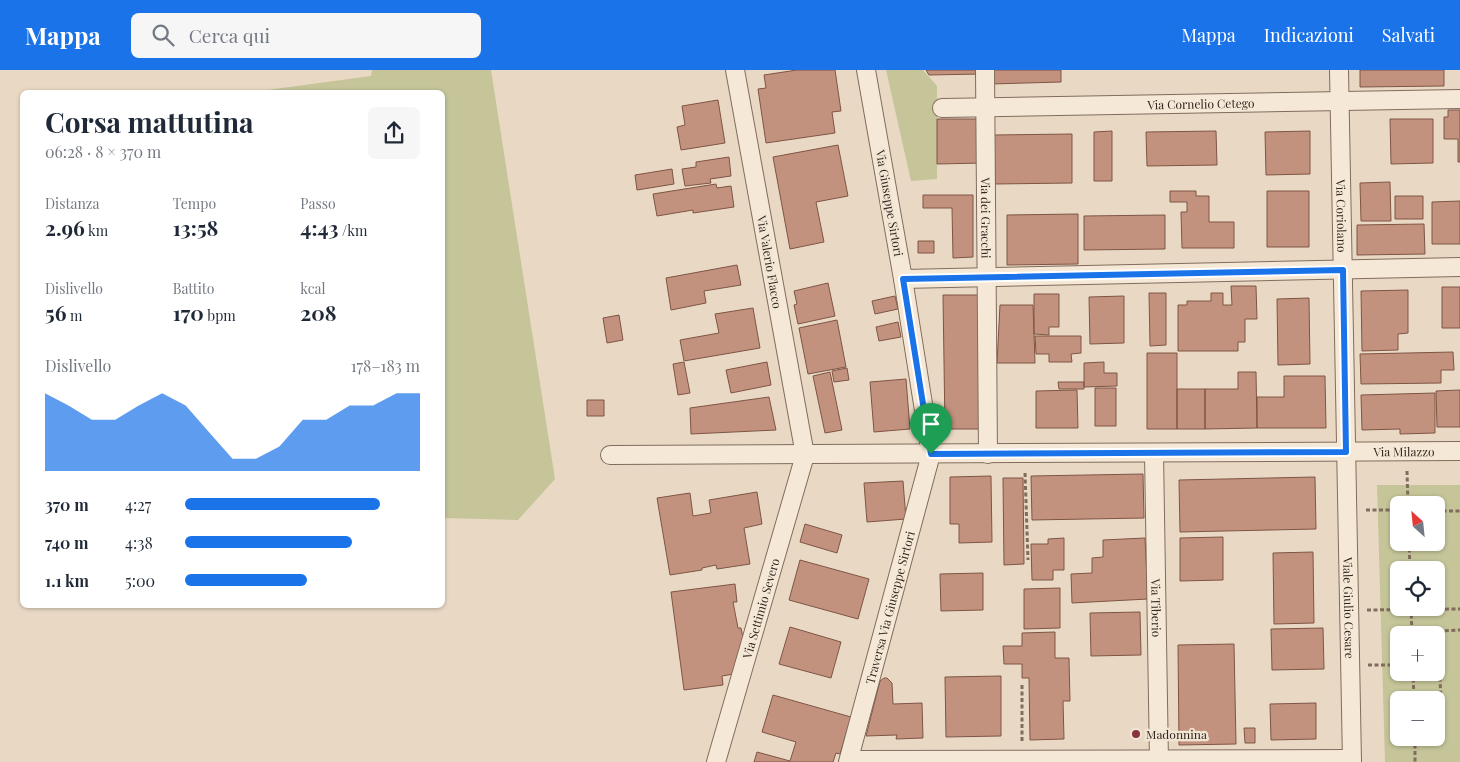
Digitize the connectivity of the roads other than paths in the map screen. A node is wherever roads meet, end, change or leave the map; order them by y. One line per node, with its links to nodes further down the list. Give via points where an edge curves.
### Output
1 (735, 70): 18 (street, Via Valerio Flacco)
2 (866, 70): 12 (street, Via Giuseppe Sirtori)
3 (985, 70): 7 (street, Via dei Gracchi)
4 (1339, 70): 6 (street, Via Coriolano)
5 (1460, 99): 6 (street, Via Cornelio Cetego)
6 (1340, 101): 7 (street, Via Cornelio Cetego); 10 (street, Via Coriolano)
7 (985, 107): 8 (street, Via Cornelio Cetego); 11 (street, Via dei Gracchi)
8 (942, 108)
9 (1460, 267): 10 (street)
10 (1343, 270): 11 (street); 14 (street, Via Coriolano)
11 (986, 277): 12 (street); 17 (street, Via dei Gracchi)
12 (903, 279): 16 (street, Via Giuseppe Sirtori)
13 (1460, 451): 14 (street, Via Milazzo)
14 (1346, 452): 15 (street); 20 (street, Viale Giulio Cesare)
15 (1154, 453): 17 (street); 23 (street, Via Tiberio)
16 (931, 454): 17 (street); 18 (street); 21 (street, Traversa Via Giuseppe Sirtori)
17 (988, 454)
18 (805, 455): 19 (street); 24 (street, Via Settimio Severo)
19 (610, 456)
20 (1352, 760): 23 (street)
21 (848, 761): 22 (street)
22 (998, 761): 23 (street)
23 (1159, 761)
24 (716, 762)

